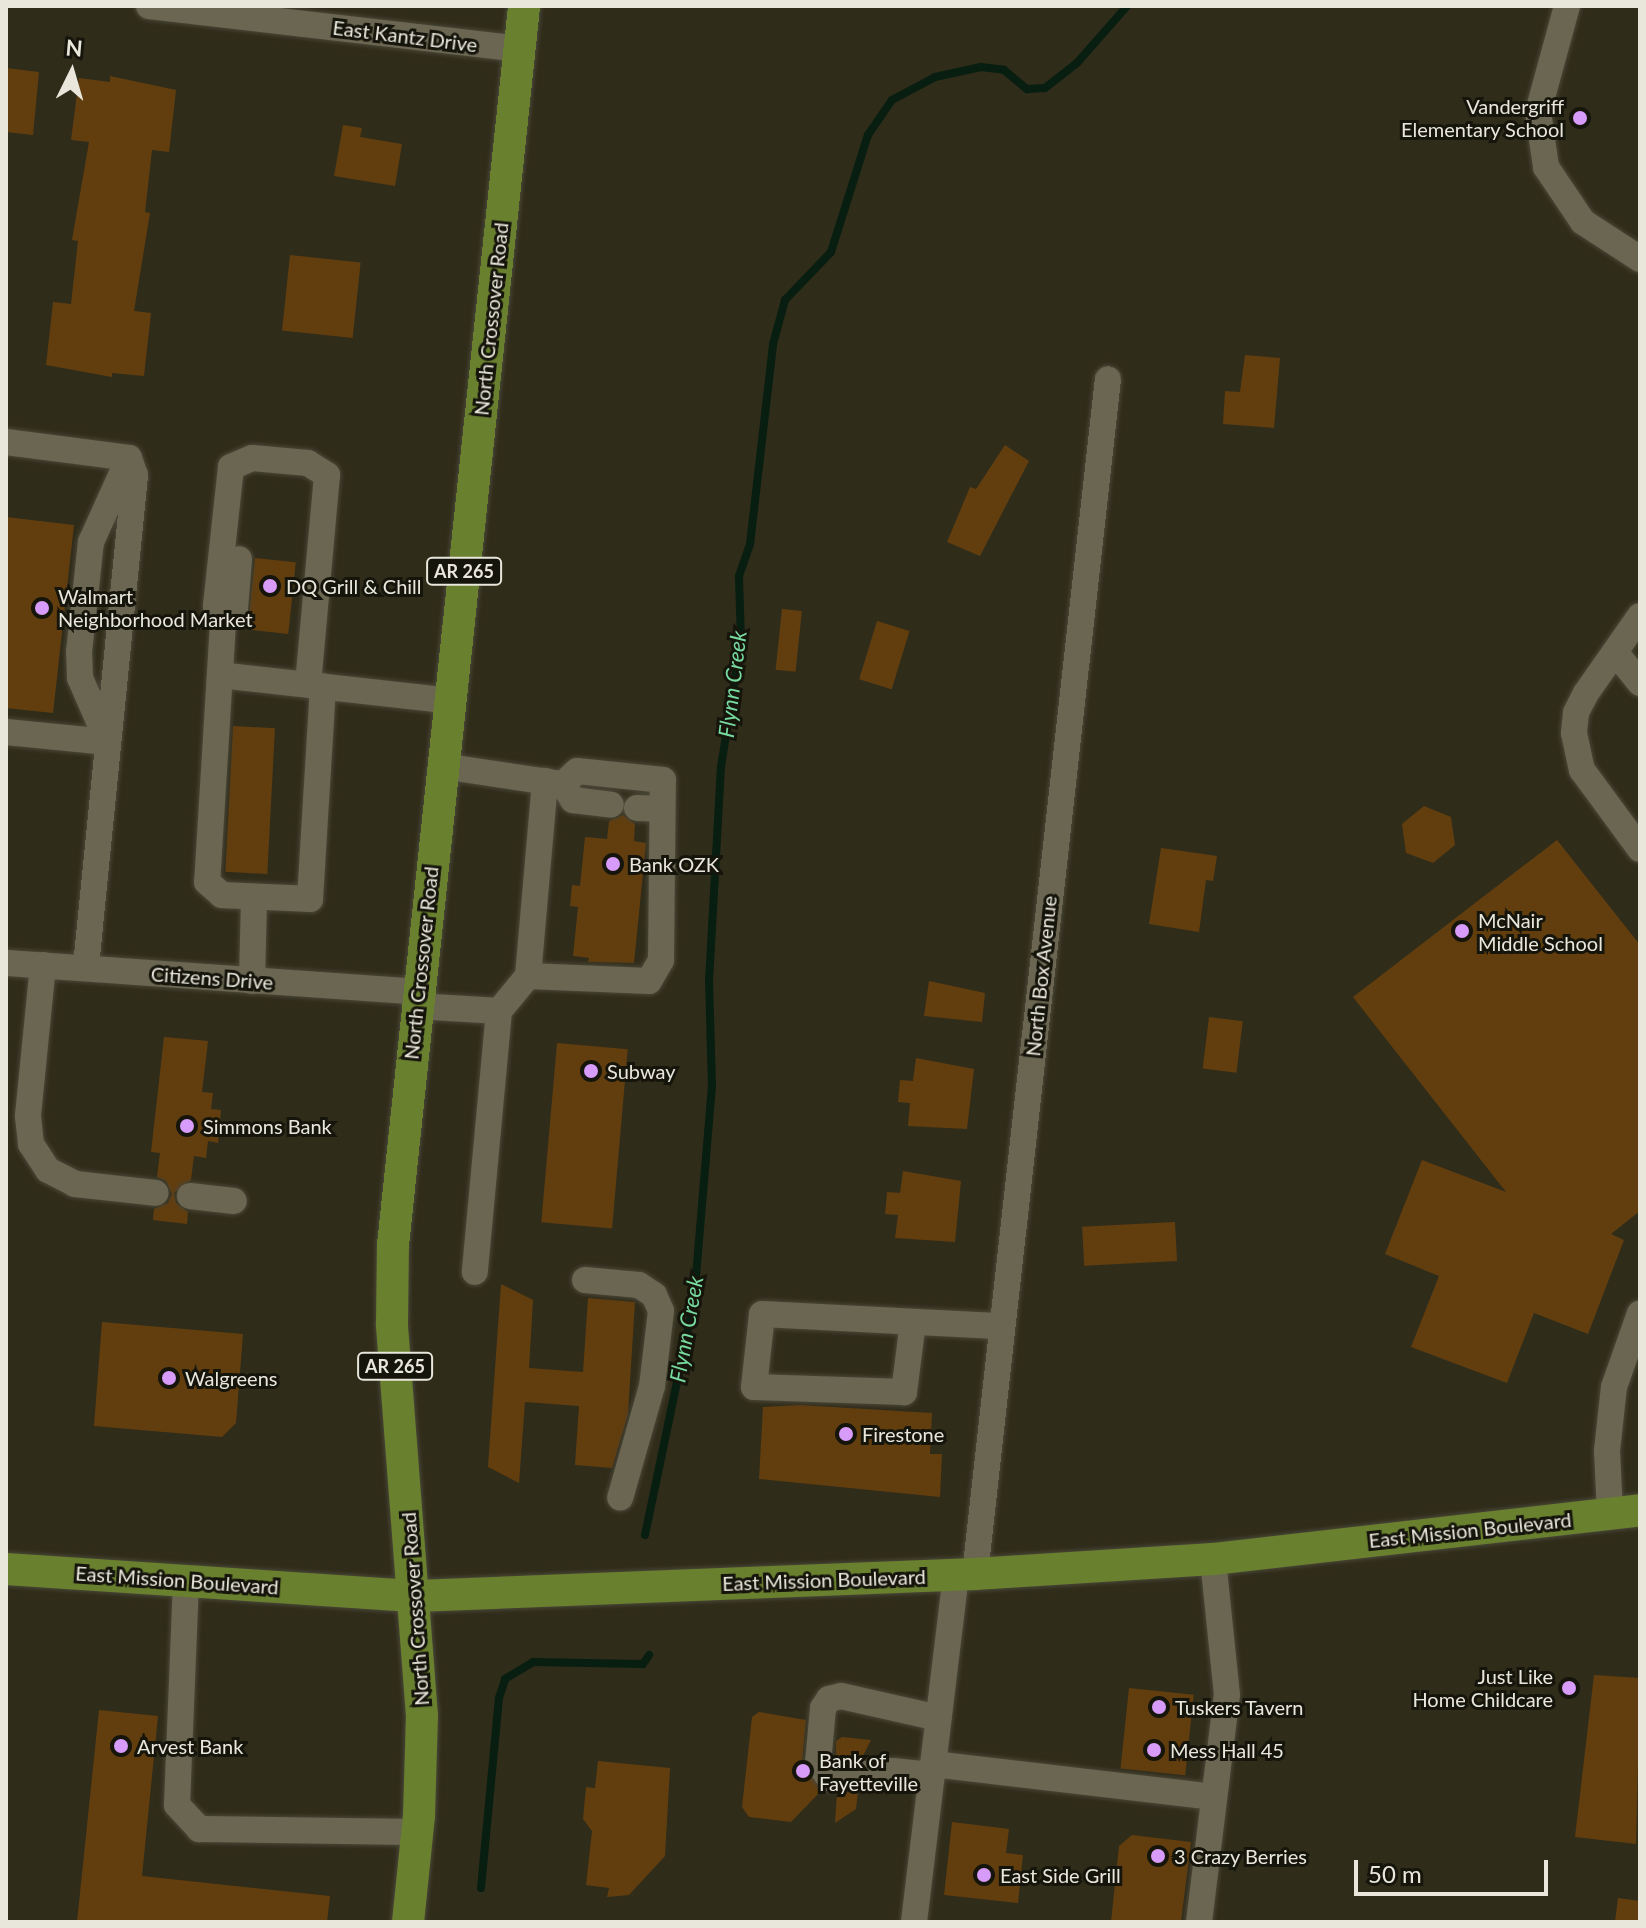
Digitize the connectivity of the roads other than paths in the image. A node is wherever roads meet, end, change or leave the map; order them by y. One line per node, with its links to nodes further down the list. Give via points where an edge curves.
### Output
1 (149, 6): 4 (street, East Kantz Drive)
2 (524, 6): 4 (main road, North Crossover Road / AR 265)
3 (1567, 6): 5 (street, via 1538,112 1541,150 1566,204 1599,236)
4 (519, 49): 14 (main road, North Crossover Road / AR 265)
5 (1640, 259)
6 (1108, 379): 36 (street, North Box Avenue)
7 (6, 442): 8 (street)
8 (129, 458): 16 (street, via 135,475); 16 (street, via 91,542 79,652 80,678)
9 (1640, 616): 10 (street)
10 (1615, 652): 12 (street); 20 (street, via 1576,713 1576,750 1582,770)
11 (220, 675): 13 (street); 13 (street, via 223,623 216,606 231,467 252,458 308,463 327,475); 21 (street, via 207,882 222,895)
12 (1640, 683)
13 (315, 685): 14 (street); 21 (street, via 310,899)
14 (450, 701): 17 (main road, North Crossover Road / AR 265)
15 (6, 732): 16 (street)
16 (108, 742): 24 (street)
17 (442, 766): 18 (street); 27 (main road, North Crossover Road / AR 265)
18 (554, 782): 19 (street, via 573,800); 19 (street, via 577,771 663,780); 25 (street)
19 (637, 807): 25 (street, via 661,960 649,981)
20 (1640, 849)
21 (254, 899): 26 (street)
22 (6, 963): 23 (street, Citizens Drive)
23 (43, 965): 24 (street, Citizens Drive); 29 (street, via 28,1116 31,1144 48,1170 75,1184)
24 (86, 968): 26 (street, Citizens Drive)
25 (528, 976): 28 (street)
26 (252, 981): 27 (street, Citizens Drive)
27 (416, 999): 28 (street, Citizens Drive); 43 (main road, North Crossover Road / AR 265, via 393,1245 392,1323)
28 (499, 1011): 32 (street)
29 (156, 1193)
30 (190, 1196): 31 (street)
31 (234, 1201)
32 (475, 1272)
33 (585, 1280): 37 (street, via 639,1285 654,1295 661,1311 652,1386)
34 (1640, 1313): 38 (street, via 1612,1398 1607,1451)
35 (913, 1322): 35 (street, via 762,1314 754,1387 904,1392); 36 (street)
36 (1002, 1326): 41 (street, North Box Avenue)
37 (620, 1498)
38 (1625, 1512): 39 (main road, East Mission Boulevard)
39 (1213, 1559): 41 (main road, East Mission Boulevard); 46 (street, via 1216,1620 1227,1666)
40 (6, 1569): 42 (main road, East Mission Boulevard)
41 (965, 1575): 43 (main road, East Mission Boulevard); 44 (street, North Box Avenue)
42 (186, 1581): 43 (main road, East Mission Boulevard); 47 (street, via 177,1805 199,1829)
43 (416, 1596): 47 (main road, North Crossover Road / AR 265, via 422,1716)
44 (939, 1718): 45 (street, North Box Avenue); 45 (street, via 841,1696 829,1699 823,1708 818,1763 829,1778)
45 (932, 1770): 46 (street); 49 (street, North Box Avenue)
46 (1214, 1797): 50 (street)
47 (418, 1832): 48 (main road, North Crossover Road / AR 265)
48 (408, 1922)
49 (914, 1922)
50 (1199, 1922)

